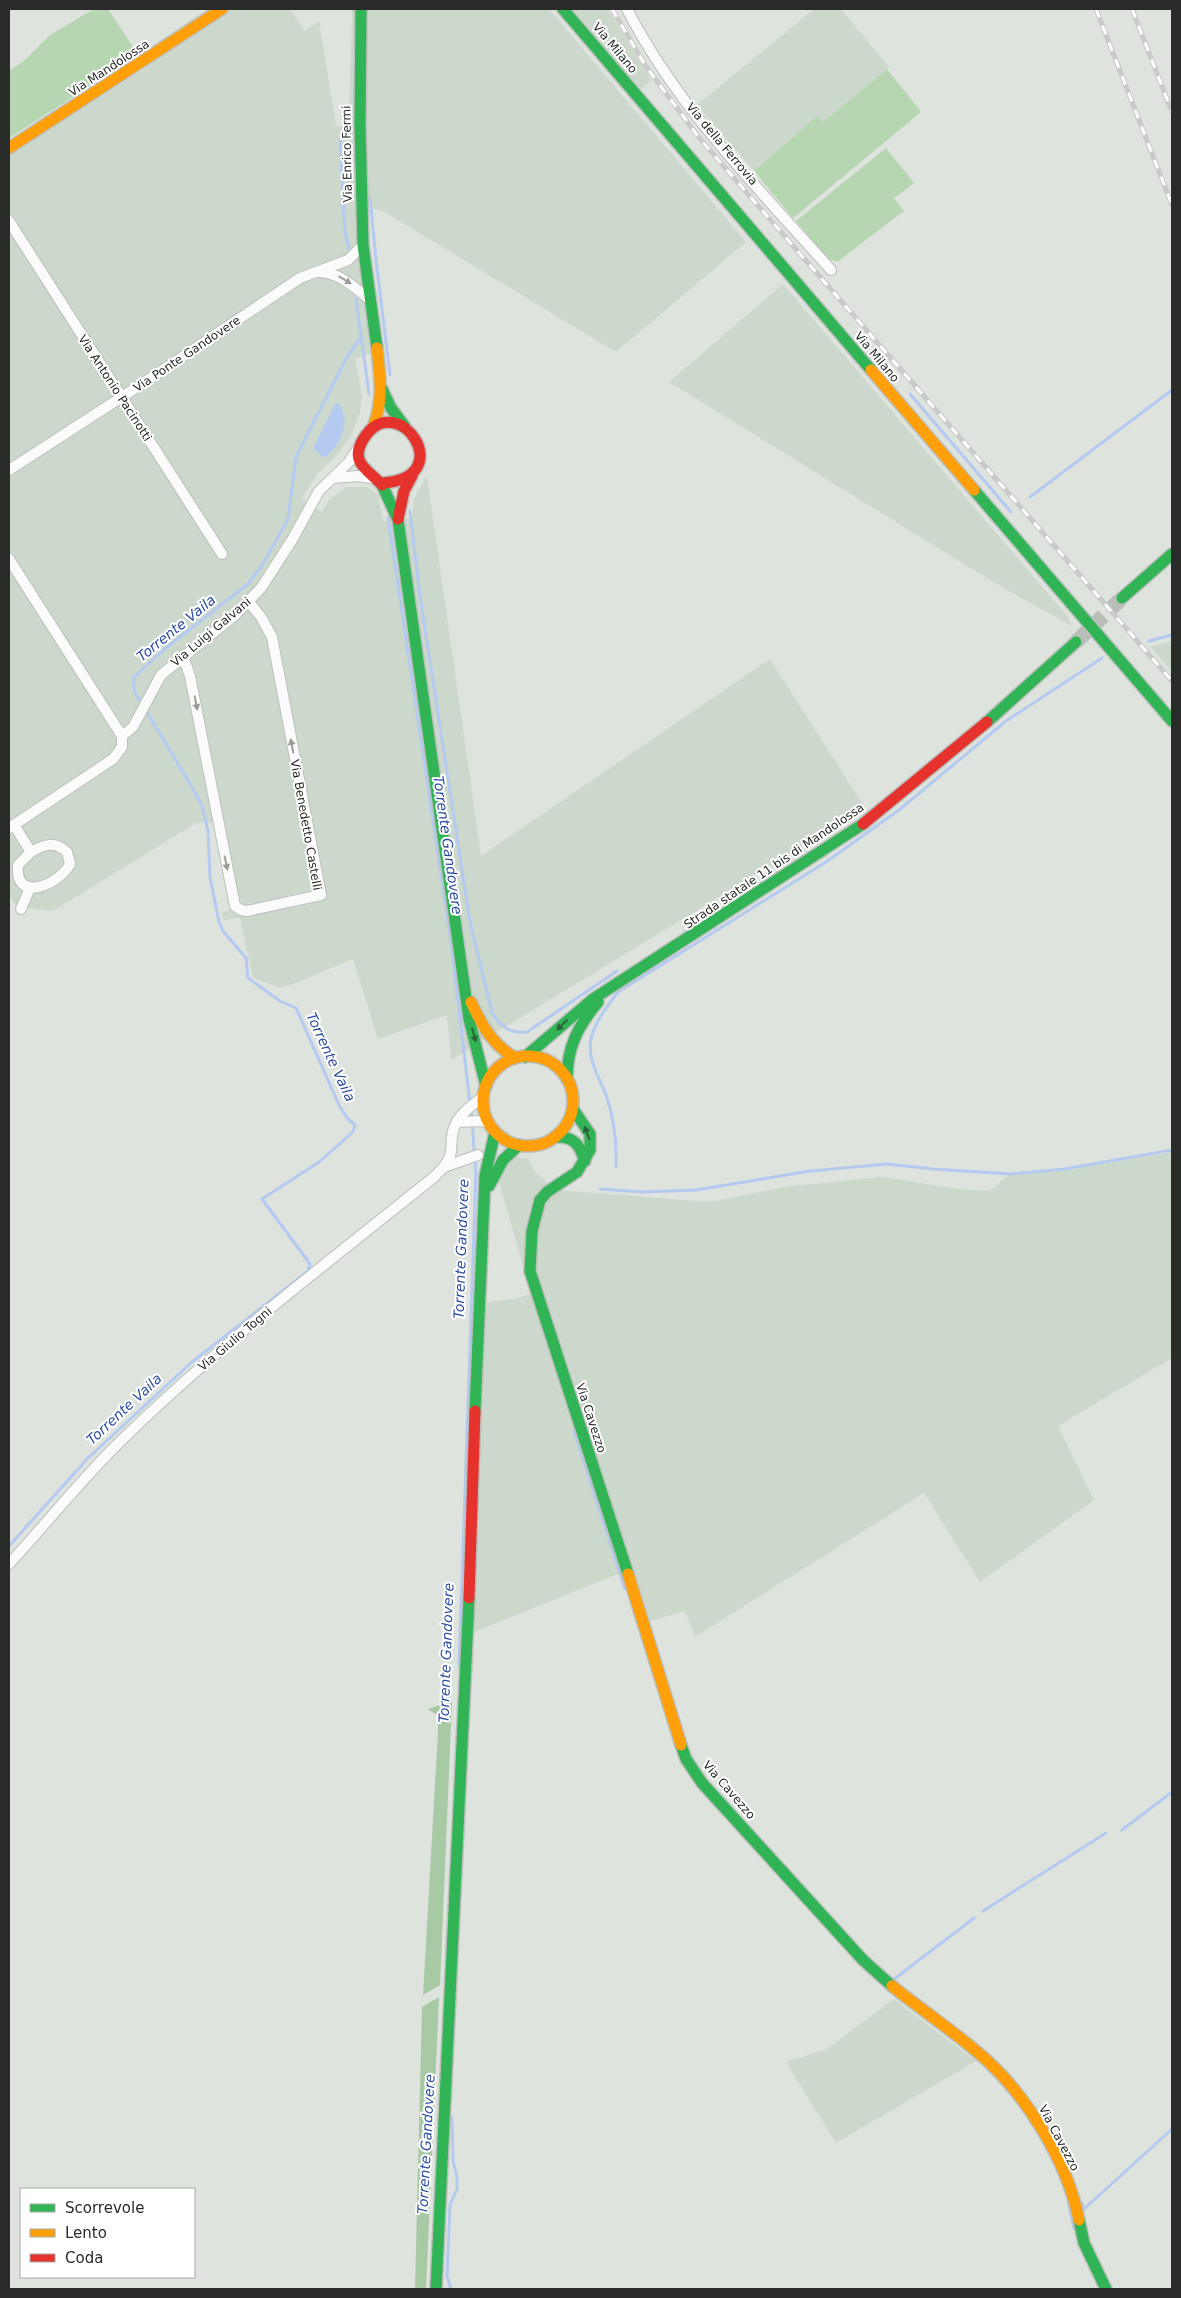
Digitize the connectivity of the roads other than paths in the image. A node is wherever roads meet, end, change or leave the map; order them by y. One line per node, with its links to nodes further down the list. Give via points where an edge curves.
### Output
1 (222, 9): 5 (main road, Via Mandolossa)
2 (361, 9): 7 (main road, Via Enrico Fermi)
3 (563, 9): 28 (main road, Via Milano)
4 (626, 9): 8 (street, Via della Ferrovia, via 639,34 686,102)
5 (9, 148)
6 (9, 221): 12 (street, Via Antonio Pacinotti)
7 (363, 245): 9 (street, Via Ponte Gandovere, via 348,260); 10 (main road, Via Enrico Fermi)
8 (831, 270)
9 (316, 271): 10 (street, one-way to 10, via 332,272); 12 (street, Via Ponte Gandovere, via 300,278)
10 (369, 299): 11 (main road, Via Enrico Fermi)
11 (382, 389): 13 (main road, via 380,410); 14 (main road)
12 (122, 398): 16 (street, Via Ponte Gandovere); 21 (street, Via Antonio Pacinotti)
13 (373, 427): 14 (main road, via 389,423); 15 (main road)
14 (405, 427): 17 (main road, via 419,444 420,460)
15 (360, 446): 18 (street, Via Luigi Galvani); 19 (main road, via 361,464)
16 (9, 470)
17 (412, 475): 19 (main road, via 398,483); 20 (main road, via 404,490)
18 (334, 478): 19 (street, via 358,476); 25 (street, Via Luigi Galvani, via 319,491 292,540)
19 (376, 481): 20 (main road)
20 (398, 520): 35 (main road)
21 (222, 554)
22 (1172, 554): 24 (main road)
23 (9, 559): 29 (street)
24 (1122, 598)
25 (249, 602): 27 (street, Via Luigi Galvani); 27 (street, Via Benedetto Castelli, one-way to 25, via 190,676 235,906 247,911 320,896 272,636)
26 (1076, 642): 34 (main road, Strada statale 11 bis di Mandolossa, via 970,737 853,832)
27 (183, 656): 29 (street, Via Luigi Galvani, via 161,675 133,727)
28 (1172, 721)
29 (122, 736): 30 (street, via 122,748 113,759)
30 (11, 827): 31 (street)
31 (31, 852): 32 (street, via 18,865 23,884); 32 (street, via 55,844 67,852 70,864 62,875 43,887)
32 (30, 888): 33 (street)
33 (21, 909)
34 (615, 986): 36 (main road, Strada statale 11 bis di Mandolossa, one-way to 36, via 593,998); 37 (main road, Strada statale 11 bis di Mandolossa, via 589,1013 570,1042 566,1057)
35 (465, 987): 36 (main road, via 490,1041 499,1049); 38 (main road, one-way to 38)
36 (520, 1057): 37 (main road, via 542,1058 552,1063); 38 (main road, via 496,1070)
37 (567, 1079): 39 (main road, Via Cavezzo)
38 (482, 1094): 40 (street); 41 (main road)
39 (573, 1109): 42 (main road, via 565,1128); 45 (main road, Via Cavezzo, one-way to 39, via 591,1137)
40 (457, 1122): 41 (street); 46 (street, via 453,1129 451,1153)
41 (488, 1125): 43 (main road, via 506,1140); 47 (main road)
42 (555, 1137): 43 (main road, via 540,1145); 45 (main road, via 569,1136 576,1141)
43 (519, 1145): 47 (main road, via 499,1166)
44 (478, 1156): 46 (street)
45 (585, 1160): 50 (main road, Via Cavezzo, via 570,1178 545,1193 538,1202 530,1271 678,1742 702,1783 863,1960 978,2052 1018,2094 1059,2163 1076,2205 1084,2242)
46 (444, 1167): 48 (street, Via Giulio Togni, via 169,1395 127,1434)
47 (485, 1199): 49 (main road)
48 (9, 1564)
49 (436, 2289)
50 (1106, 2289)

